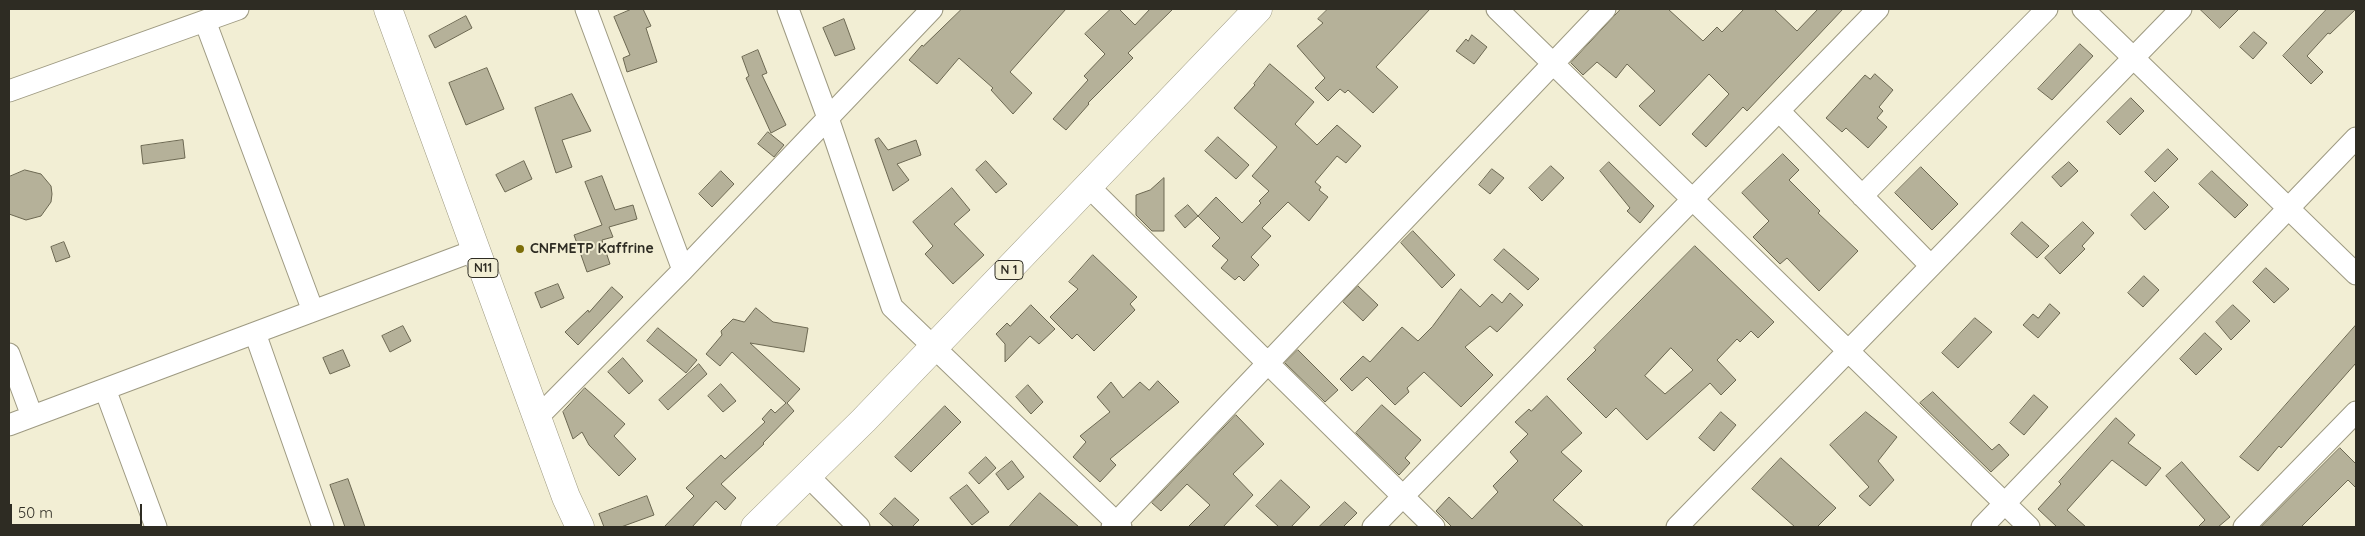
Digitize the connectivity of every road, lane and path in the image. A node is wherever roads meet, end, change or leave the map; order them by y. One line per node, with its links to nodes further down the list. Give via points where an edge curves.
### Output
1 (238, 9): 13 (street)
2 (388, 9): 24 (main road, N11)
3 (586, 9): 26 (street)
4 (788, 9): 18 (street)
5 (932, 9): 18 (street)
6 (1258, 9): 20 (main road, N 1)
7 (1497, 9): 15 (street)
8 (1605, 9): 15 (street)
9 (1878, 9): 17 (street)
10 (2047, 9): 21 (street)
11 (2083, 9): 14 (street)
12 (2181, 9): 14 (street)
13 (205, 21): 16 (street); 28 (street)
14 (2133, 58): 23 (street); 25 (street)
15 (1553, 64): 22 (street); 33 (street)
16 (9, 89)
17 (1779, 111): 21 (street); 22 (street)
18 (828, 118): 26 (street); 30 (street, via 892,307)
19 (2356, 138): 23 (street)
20 (1088, 186): 30 (main road, N 1); 33 (street)
21 (1862, 196): 25 (street)
22 (1692, 199): 31 (street); 40 (street)
23 (2289, 208): 27 (street); 41 (street)
24 (476, 250): 28 (street); 37 (main road, N11)
25 (1931, 266): 31 (street)
26 (682, 270): 37 (street)
27 (2356, 274)
28 (313, 311): 29 (street)
29 (255, 333): 34 (street); 44 (street)
30 (935, 347): 39 (main road, N 1); 42 (street)
31 (1848, 351): 41 (street); 50 (street)
32 (9, 354): 36 (street)
33 (1268, 363): 40 (street); 42 (street)
34 (105, 389): 36 (street); 43 (street)
35 (2356, 412): 53 (street)
36 (32, 416): 38 (street)
37 (537, 418): 45 (main road, N11)
38 (9, 425)
39 (808, 476): 46 (main road, N 1); 47 (street)
40 (1403, 497): 48 (street); 49 (street)
41 (2005, 504): 51 (street); 52 (street)
42 (1117, 526)
43 (156, 527)
44 (323, 527)
45 (580, 527)
46 (755, 527)
47 (859, 527)
48 (1373, 527)
49 (1434, 527)
50 (1677, 527)
51 (1982, 527)
52 (2029, 527)
53 (2244, 527)

